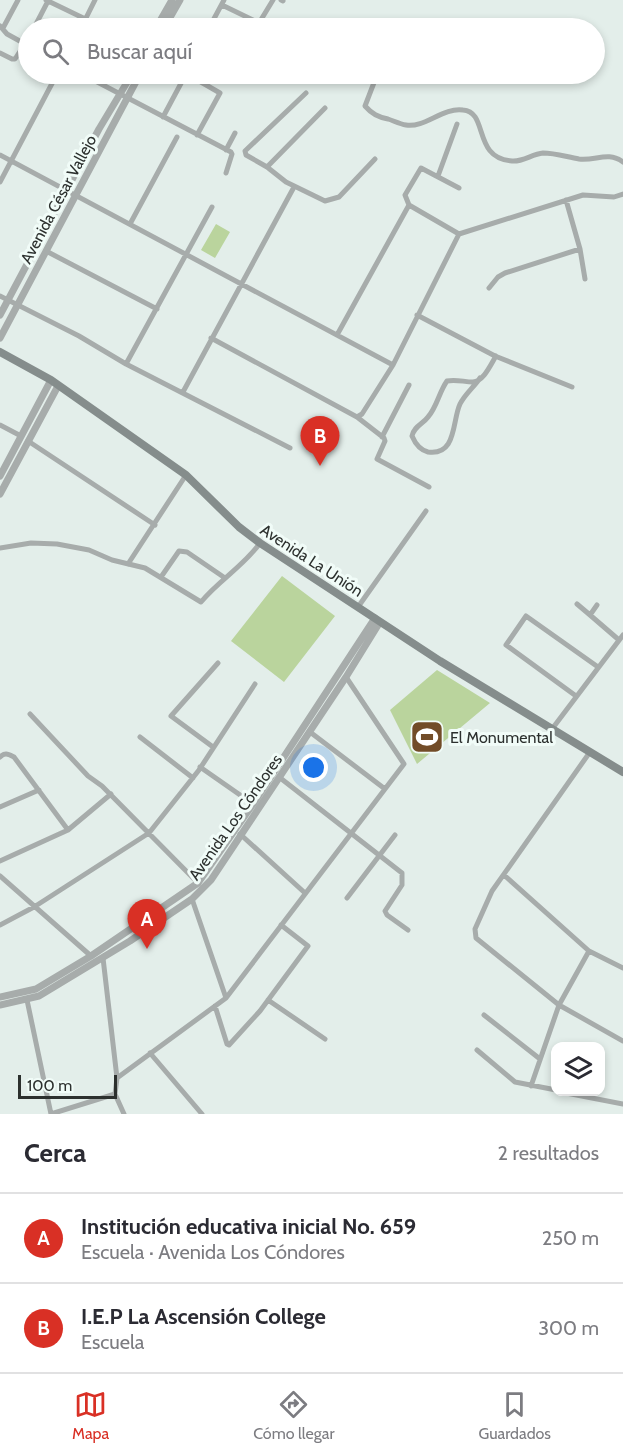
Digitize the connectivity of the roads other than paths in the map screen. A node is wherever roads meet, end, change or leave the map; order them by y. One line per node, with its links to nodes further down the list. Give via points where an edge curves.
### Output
1 (18, 0): 16 (street)
2 (95, 0): 10 (street)
3 (172, 0): 11 (street)
4 (180, 0): 12 (street)
5 (273, 0): 15 (street)
6 (47, 1): 8 (street); 9 (street)
7 (223, 2): 13 (street); 14 (street)
8 (39, 18)
9 (84, 18)
10 (86, 18)
11 (162, 18)
12 (170, 18)
13 (214, 18)
14 (246, 18)
15 (263, 18)
16 (1, 27): 17 (street)
17 (18, 39)
18 (0, 53): 19 (street, via 12,59)
19 (18, 55)
20 (52, 84): 38 (street)
21 (101, 84): 28 (street)
22 (128, 84): 28 (street, Avenida César Vallejo)
23 (133, 84): 28 (street, Avenida César Vallejo)
24 (181, 84): 30 (street)
25 (204, 84): 33 (street, via 220,93)
26 (373, 84): 39 (street, via 365,106 376,117 413,125 454,110 469,111 475,116 487,148 501,158 514,161 543,153 579,159 607,155)
27 (306, 93): 40 (street, via 245,151)
28 (124, 96): 30 (street); 46 (street, Avenida César Vallejo); 48 (street, Avenida César Vallejo)
29 (325, 108): 40 (street)
30 (163, 117): 33 (street)
31 (457, 124): 42 (street)
32 (235, 133): 35 (street)
33 (197, 135): 35 (street)
34 (177, 137): 52 (street)
35 (226, 150): 41 (street, via 232,154)
36 (0, 155): 38 (street)
37 (375, 159): 44 (street, via 332,201)
38 (11, 161): 43 (street); 46 (street)
39 (623, 162)
40 (267, 167): 44 (street)
41 (226, 173)
42 (438, 176): 45 (street); 50 (street, via 421,168 405,195)
43 (0, 182)
44 (294, 187): 58 (street)
45 (459, 188)
46 (67, 191): 48 (street); 61 (street, Avenida César Vallejo)
47 (623, 194): 49 (street, via 583,195)
48 (75, 196): 52 (street); 55 (street, Avenida César Vallejo)
49 (566, 200): 53 (street); 54 (street)
50 (409, 206): 53 (street); 66 (street)
51 (212, 207): 56 (street)
52 (130, 224): 56 (street)
53 (459, 234): 65 (street)
54 (580, 249): 57 (street); 59 (street, via 505,273)
55 (46, 251): 62 (street, Avenida César Vallejo); 63 (street)
56 (186, 254): 58 (street); 63 (street)
57 (585, 279)
58 (240, 284): 66 (street); 68 (street)
59 (489, 288)
60 (0, 296): 61 (street)
61 (8, 300): 62 (street); 64 (street, Avenida César Vallejo)
62 (17, 305): 67 (street, Avenida César Vallejo); 71 (street)
63 (157, 309): 71 (street)
64 (0, 315)
65 (417, 315): 70 (street); 72 (street)
66 (337, 335): 72 (street)
67 (0, 338)
68 (211, 338): 78 (street); 79 (street)
69 (0, 352): 74 (main road, Avenida La Unión)
70 (496, 356): 73 (street); 77 (street)
71 (126, 364): 78 (street)
72 (393, 365): 79 (street)
73 (480, 378): 73 (street, via 458,407 449,444 430,452 418,446 413,431 432,413 447,381 473,382)
74 (51, 380): 76 (main road, Avenida La Unión); 81 (street)
75 (409, 385): 82 (street)
76 (58, 386): 83 (street); 85 (main road, Avenida La Unión)
77 (572, 387)
78 (183, 392): 84 (street)
79 (357, 417): 82 (street)
80 (0, 425): 81 (street)
81 (21, 436): 86 (street)
82 (382, 436): 87 (street, via 385,441 377,459)
83 (28, 441): 88 (street); 90 (street)
84 (290, 447)
85 (186, 475): 90 (street); 91 (main road, Avenida La Unión)
86 (0, 476)
87 (429, 487)
88 (0, 494)
89 (426, 512): 98 (street)
90 (154, 525): 93 (street)
91 (260, 543): 95 (street); 98 (main road, Avenida La Unión)
92 (0, 548): 93 (street, via 57,544)
93 (128, 564): 94 (street)
94 (161, 577): 95 (street, via 201,602); 95 (street, via 179,551 187,552)
95 (225, 578)
96 (577, 604): 99 (street)
97 (597, 605): 99 (street)
98 (358, 606): 100 (main road, Avenida La Unión)
99 (590, 615): 101 (street)
100 (377, 620): 104 (street, Avenida Los Cóndores); 108 (main road, Avenida La Unión); 121 (street, Avenida Los Cóndores)
101 (621, 637): 103 (street)
102 (218, 663): 111 (street, via 171,716)
103 (598, 667): 106 (street); 106 (street, via 526,616 506,645)
104 (346, 677): 109 (street, Avenida Los Cóndores); 118 (street, via 404,764)
105 (255, 684): 111 (street)
106 (576, 696): 108 (street)
107 (30, 714): 120 (street, via 88,776)
108 (552, 729): 112 (main road, Avenida La Unión)
109 (310, 732): 116 (street, Avenida Los Cóndores); 118 (street)
110 (140, 737): 117 (street)
111 (213, 747): 114 (street)
112 (590, 752): 115 (main road, Avenida La Unión); 130 (street)
113 (0, 757): 119 (street, via 14,757)
114 (200, 767): 117 (street); 121 (street)
115 (623, 772)
116 (279, 777): 124 (street, Avenida Los Cóndores); 126 (street)
117 (193, 778): 125 (street)
118 (385, 789): 126 (street)
119 (39, 790): 122 (street); 123 (street)
120 (111, 794): 123 (street); 125 (street)
121 (253, 804): 124 (street, Avenida Los Cóndores)
122 (0, 807)
123 (68, 830): 129 (street)
124 (238, 832): 132 (street, Avenida Los Cóndores); 133 (street); 135 (street, Avenida Los Cóndores, via 211,880)
125 (149, 833): 132 (street); 136 (street)
126 (351, 834): 128 (street); 133 (street)
127 (395, 835): 128 (street)
128 (380, 855): 134 (street); 139 (street, via 402,873 403,880 385,911)
129 (0, 861)
130 (504, 875): 140 (street); 149 (street, via 481,912 476,938)
131 (0, 876): 136 (street)
132 (198, 883): 141 (street, Avenida Los Cóndores)
133 (305, 893): 138 (street)
134 (347, 898)
135 (192, 899): 142 (street, Avenida Los Cóndores); 145 (street)
136 (34, 907): 137 (street); 141 (street)
137 (0, 925)
138 (281, 925): 145 (street); 147 (street, via 308,946)
139 (408, 930)
140 (589, 951): 143 (street); 149 (street)
141 (91, 956): 144 (street, Avenida Los Cóndores, via 36,989)
142 (103, 958): 146 (street, Avenida Los Cóndores); 157 (street)
143 (623, 968)
144 (0, 997)
145 (226, 998): 150 (street)
146 (27, 1000): 148 (street, Avenida Los Cóndores); 164 (street)
147 (268, 1000): 150 (street, via 229,1045); 152 (street)
148 (0, 1005)
149 (559, 1005): 153 (street); 156 (street)
150 (215, 1006): 155 (street)
151 (484, 1015): 156 (street)
152 (325, 1039)
153 (623, 1041)
154 (477, 1050): 158 (street, via 515,1082)
155 (150, 1053): 157 (street); 166 (street)
156 (540, 1059): 158 (street)
157 (117, 1078): 160 (street)
158 (531, 1086): 159 (street)
159 (551, 1089)
160 (115, 1094): 163 (street); 165 (street)
161 (582, 1096): 162 (street)
162 (623, 1104)
163 (62, 1113): 164 (street)
164 (51, 1114)
165 (124, 1114)
166 (202, 1114)

